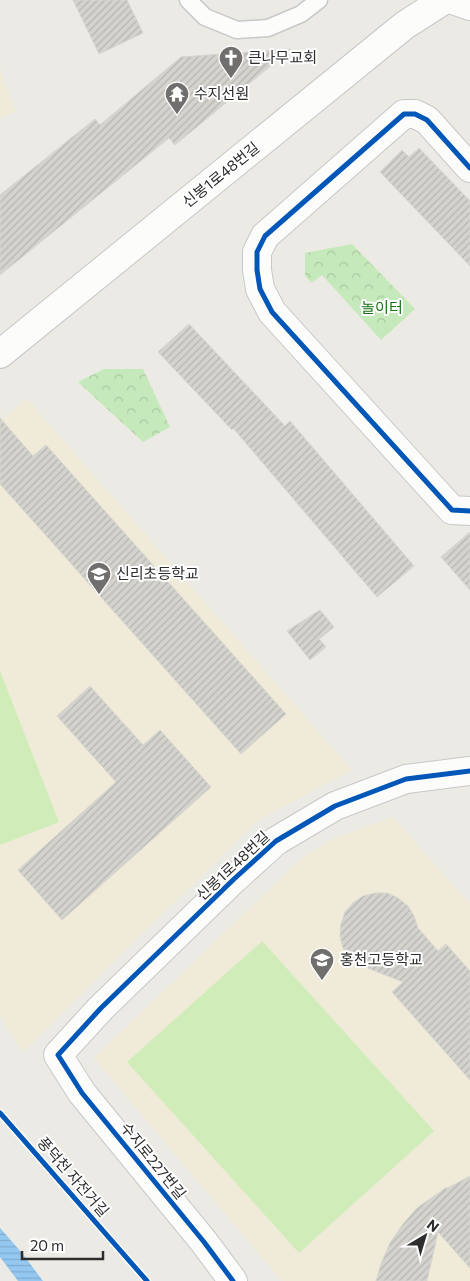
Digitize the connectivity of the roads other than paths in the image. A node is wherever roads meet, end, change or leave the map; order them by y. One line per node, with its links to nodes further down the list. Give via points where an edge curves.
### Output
1 (188, 0): 2 (lane, via 205,17 237,30 268,28 301,14)
2 (319, 0)
3 (444, 0): 7 (street, 신봉1로48번길, via 405,25)
4 (453, 0): 5 (street)
5 (470, 6)
6 (470, 168): 8 (street, via 427,120 415,114 404,114 265,236 257,252 260,289 272,312 452,510)
7 (0, 354)
8 (470, 511)
9 (470, 771): 10 (street, 신봉1로48번길, via 406,779 335,806 276,841 102,1008)
10 (58, 1055): 11 (street, 수지로227번길, via 82,1093)
11 (233, 1281)

